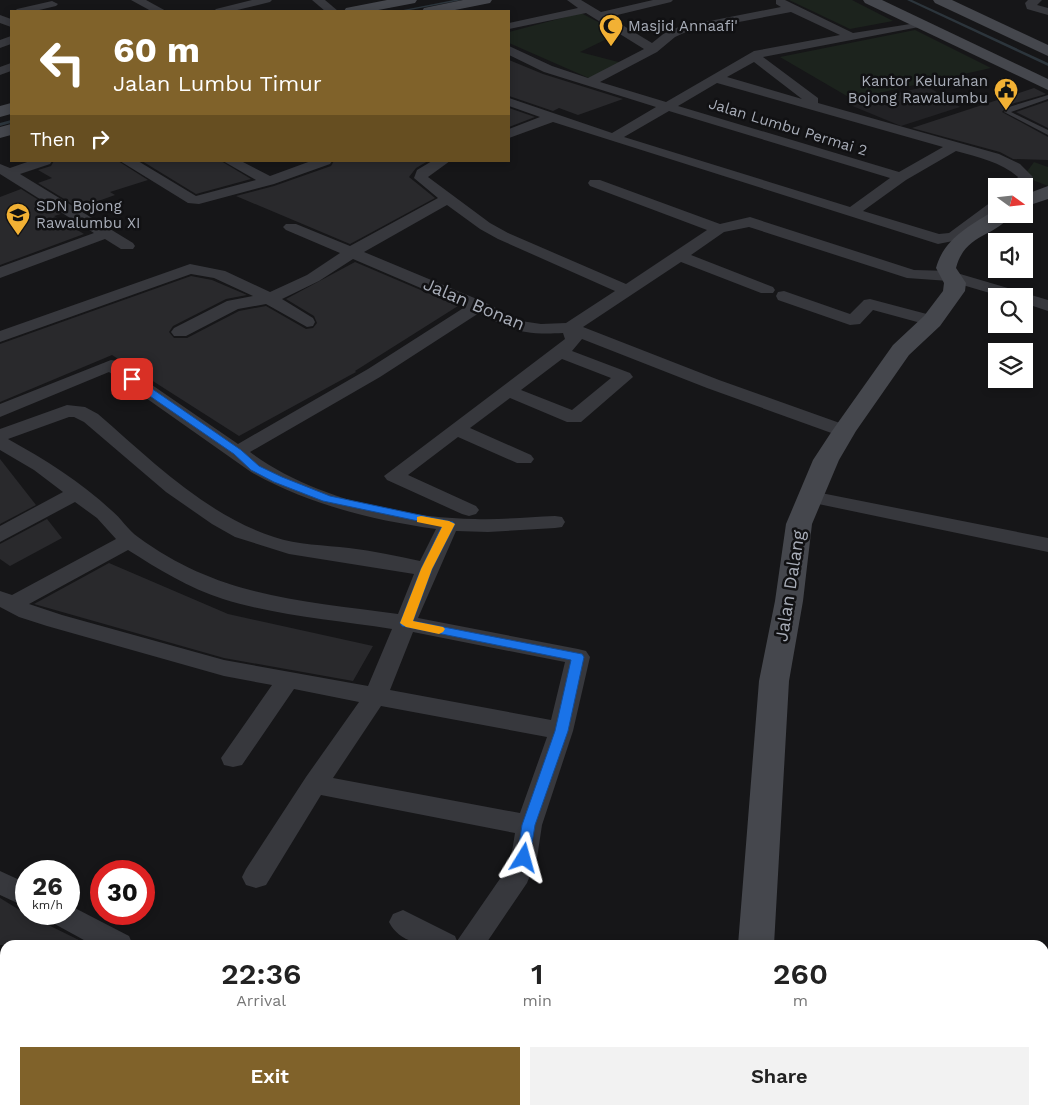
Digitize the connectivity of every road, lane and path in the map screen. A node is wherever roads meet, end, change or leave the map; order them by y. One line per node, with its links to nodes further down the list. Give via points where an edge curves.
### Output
1 (137, 0): 16 (street)
2 (266, 0): 17 (street)
3 (318, 0): 18 (street)
4 (410, 0): 19 (street)
5 (485, 0): 20 (street)
6 (573, 0): 14 (street)
7 (667, 0): 22 (street)
8 (775, 0): 13 (street)
9 (870, 0): 23 (street)
10 (940, 0): 28 (street)
11 (1036, 0): 21 (street, via 1031,7)
12 (52, 4): 15 (street)
13 (793, 8): 25 (street); 26 (street, via 684,29 671,34)
14 (588, 9): 22 (street); 24 (street)
15 (25, 10)
16 (158, 10)
17 (224, 10)
18 (331, 10)
19 (356, 10)
20 (435, 10)
21 (1048, 12)
22 (601, 16): 26 (street)
23 (919, 24): 25 (street); 32 (street)
24 (510, 26)
25 (849, 35): 29 (street)
26 (653, 49): 31 (street)
27 (510, 50): 31 (street, Jalan Lumbu Permai 2)
28 (1048, 51)
29 (754, 56): 30 (street); 35 (street, via 812,98 814,102)
30 (718, 79): 35 (street); 36 (street)
31 (589, 83): 36 (street, Jalan Lumbu Permai 2)
32 (1048, 85)
33 (1048, 97): 38 (lane, via 1007,110)
34 (510, 102): 37 (street)
35 (810, 104): 41 (street)
36 (665, 107): 40 (street); 48 (street, Jalan Lumbu Permai 2)
37 (553, 117): 39 (street); 40 (street)
38 (1048, 133)
39 (510, 134)
40 (613, 138): 56 (street)
41 (952, 147): 48 (street); 49 (street, via 994,157 1015,167)
42 (41, 162): 47 (street)
43 (129, 162): 50 (street, via 193,200 206,200)
44 (232, 162): 50 (street)
45 (322, 162): 50 (street)
46 (441, 162): 53 (street, via 427,168 420,176)
47 (4, 171): 60 (street)
48 (902, 178): 56 (street)
49 (1025, 178)
50 (269, 181)
51 (595, 183): 59 (street)
52 (1048, 192): 54 (street)
53 (448, 198): 62 (street); 67 (street, via 503,236)
54 (1033, 198)
55 (988, 212): 56 (street, via 946,239 928,237)
56 (852, 213)
57 (988, 223): 65 (street, Jalan Dalang, via 962,240 946,264)
58 (291, 227): 62 (street, Jalan Bonan)
59 (719, 229): 63 (street); 65 (street, via 740,223 756,223 913,274)
60 (105, 234): 61 (street); 64 (street)
61 (127, 246)
62 (352, 252): 70 (street, via 313,278); 72 (street, Jalan Bonan)
63 (678, 255): 67 (street); 68 (street)
64 (0, 273)
65 (950, 276): 66 (street); 74 (street, Jalan Dalang, via 956,287)
66 (990, 288)
67 (626, 290): 76 (street)
68 (767, 290)
69 (784, 296): 74 (street, via 850,320 870,304)
70 (270, 298): 75 (street); 77 (street, via 233,305); 78 (street, via 215,273 190,269)
71 (1033, 301): 73 (street)
72 (478, 306): 76 (street, Jalan Bonan, via 517,326); 86 (street, via 374,373)
73 (1048, 306)
74 (932, 321): 83 (street, Jalan Dalang, via 901,350)
75 (308, 322)
76 (570, 328): 79 (street, via 574,340); 83 (street, Jalan Bonan)
77 (180, 332)
78 (0, 337)
79 (560, 352): 80 (street); 80 (street, via 624,377 574,418)
80 (508, 391): 82 (street)
81 (0, 411): 86 (street, via 111,365)
82 (456, 429): 87 (street); 90 (street, via 394,476)
83 (844, 431): 89 (street, Jalan Dalang, via 826,460)
84 (0, 435): 96 (street, via 67,410 78,411 91,418 195,504 263,541)
85 (0, 442): 88 (street, via 41,466)
86 (237, 452): 92 (street, via 255,468 327,499)
87 (524, 459)
88 (77, 493): 93 (street); 94 (street, via 104,514)
89 (811, 498): 95 (street); 113 (street, Jalan Dalang, via 799,524 774,681)
90 (469, 510)
91 (555, 522): 92 (street, via 486,526)
92 (449, 524): 96 (street)
93 (0, 535)
94 (129, 541): 97 (street); 98 (street, via 181,573 229,593 273,604)
95 (1048, 545)
96 (427, 569): 98 (street)
97 (6, 601): 99 (street, via 56,621 224,668)
98 (406, 623): 100 (street); 101 (street, via 578,657)
99 (288, 680): 100 (street); 102 (street)
100 (375, 697): 101 (street); 103 (street)
101 (561, 731): 104 (street)
102 (233, 758)
103 (315, 784): 104 (street); 105 (street)
104 (528, 825): 112 (street, via 524,858 517,874)
105 (256, 877)
106 (0, 882): 107 (street)
107 (15, 890)
108 (403, 922): 111 (street)
109 (80, 924): 110 (street)
110 (110, 940)
111 (437, 940)
112 (472, 940)
113 (756, 940)

